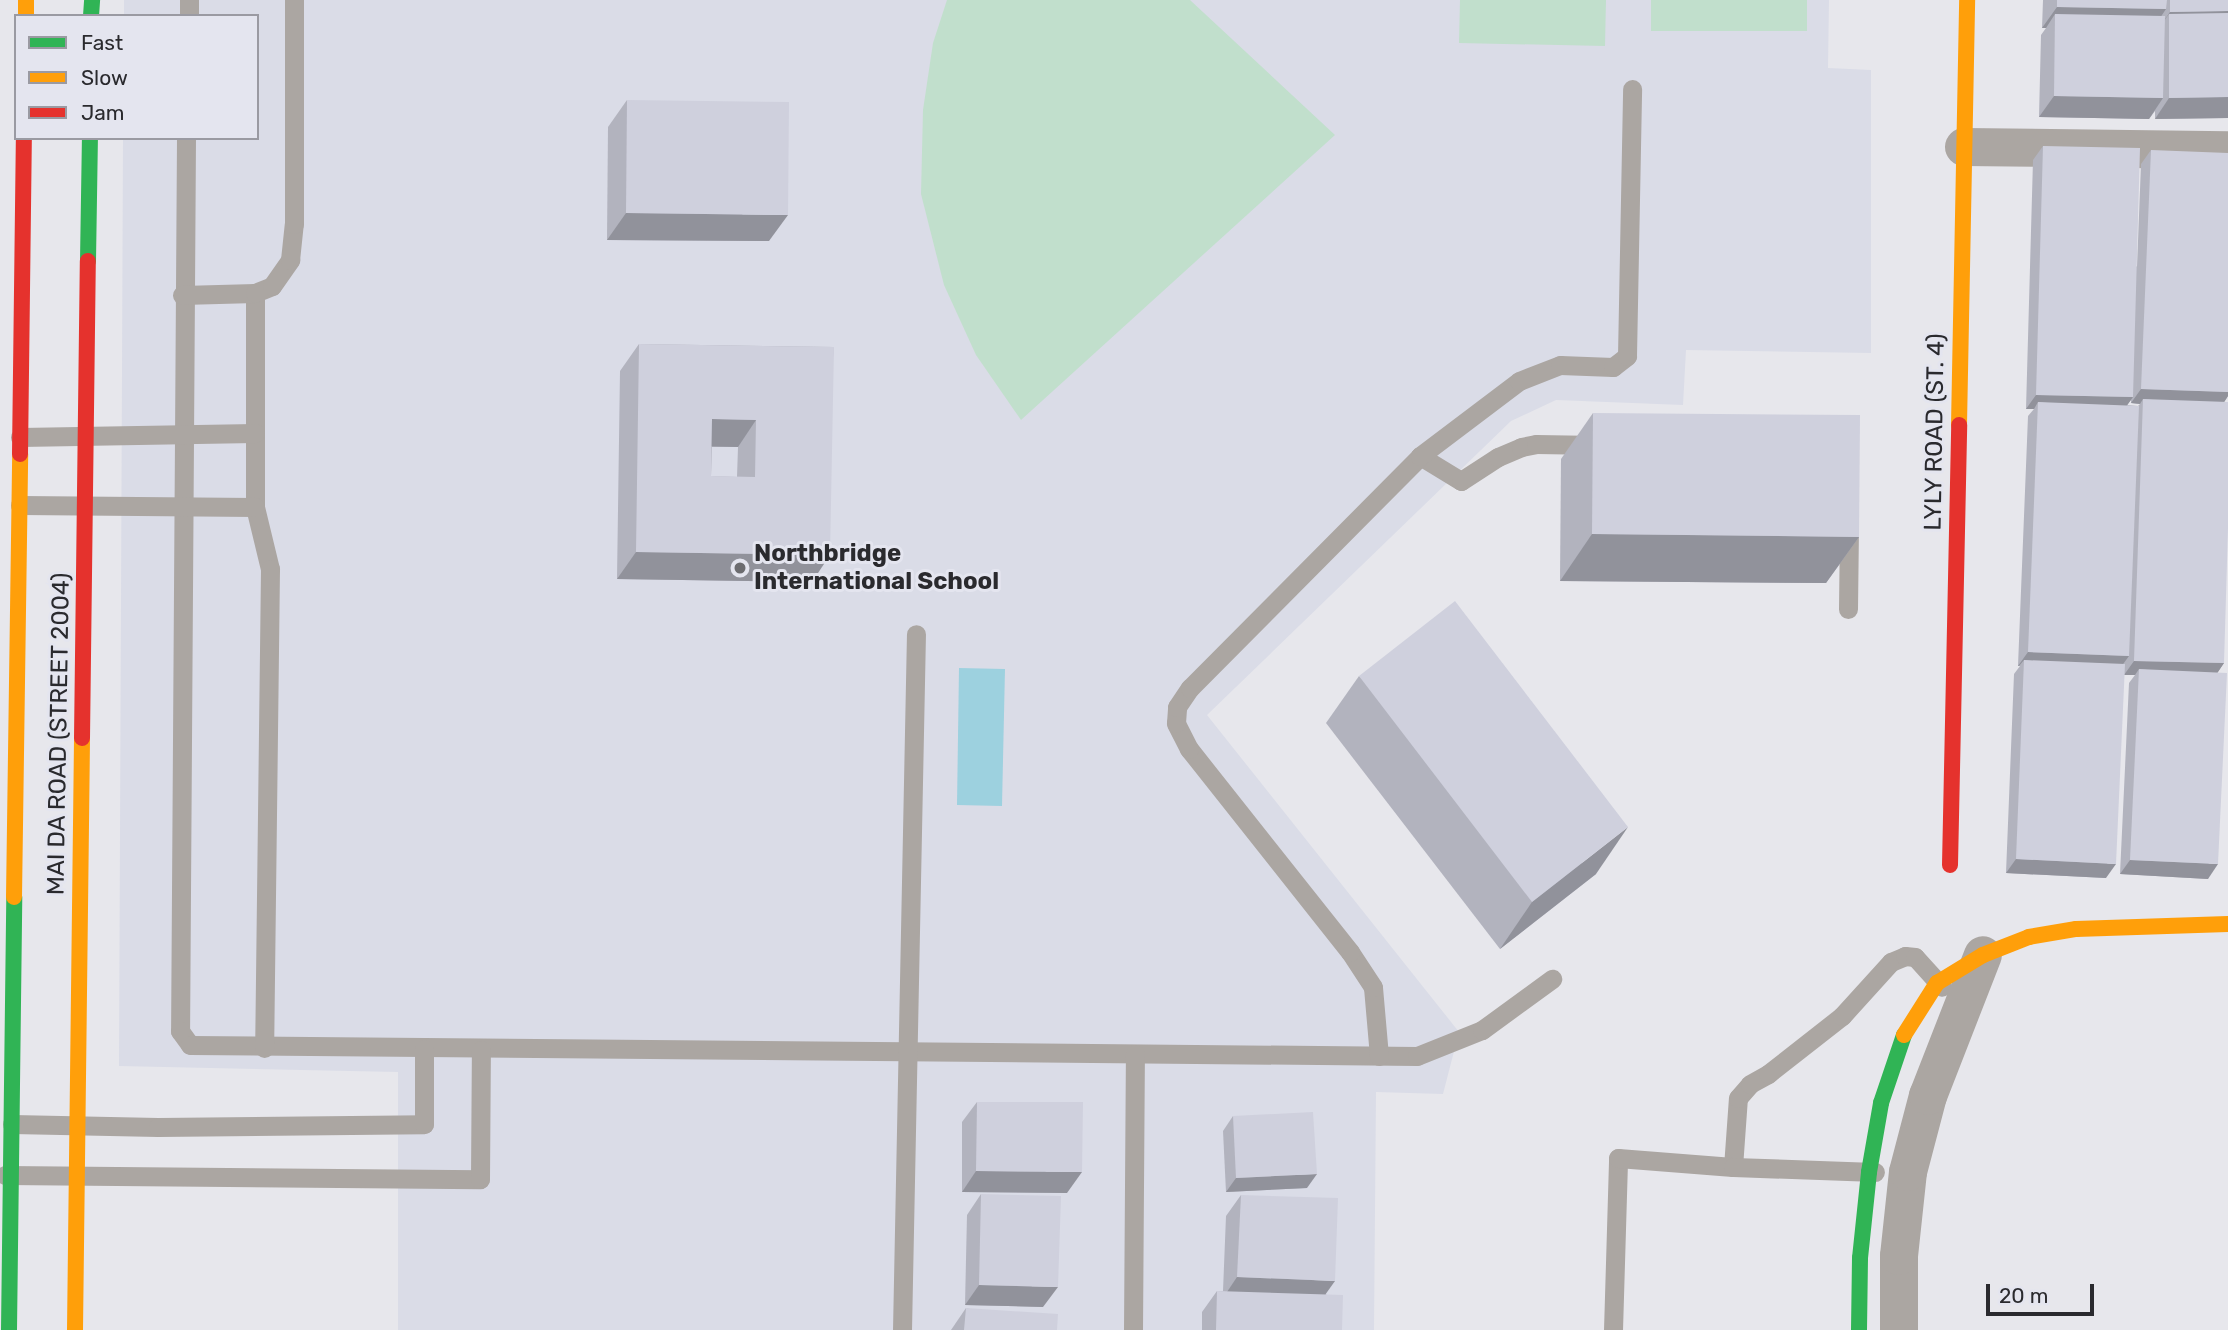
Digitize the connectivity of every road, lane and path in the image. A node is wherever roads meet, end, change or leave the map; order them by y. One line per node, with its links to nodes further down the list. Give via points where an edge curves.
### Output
1 (294, 0): 9 (lane, via 290,260 272,286)
2 (1966, 0): 7 (main road, LYLY ROAD (ST. 4))
3 (1632, 89): 16 (lane, via 1627,356 1613,367 1560,365 1519,381)
4 (24, 140): 14 (main road, MAI DA ROAD (STREET 2004))
5 (90, 140): 13 (main road, MAI DA ROAD (STREET 2004))
6 (186, 140): 10 (lane)
7 (1964, 147): 8 (street); 24 (main road, LYLY ROAD (ST. 4))
8 (2228, 150)
9 (254, 293): 10 (lane); 11 (lane)
10 (182, 295): 12 (lane)
11 (255, 433): 12 (lane); 21 (lane)
12 (182, 434): 13 (lane); 20 (lane)
13 (86, 436): 14 (lane); 19 (main road, MAI DA ROAD (STREET 2004))
14 (20, 437): 18 (main road, MAI DA ROAD (STREET 2004))
15 (1614, 445): 16 (lane, via 1521,447 1461,481)
16 (1420, 456): 36 (lane, via 1190,688 1177,707 1176,723 1189,749 1373,987)
17 (1849, 503): 22 (lane)
18 (20, 505): 19 (lane); 25 (main road, MAI DA ROAD (STREET 2004))
19 (85, 505): 20 (lane); 38 (main road, MAI DA ROAD (STREET 2004))
20 (182, 507): 21 (lane); 31 (lane, via 180,1031 190,1045)
21 (255, 507): 31 (lane, via 270,569)
22 (1848, 609)
23 (916, 634): 34 (lane)
24 (1950, 865)
25 (8, 866): 27 (main road, MAI DA ROAD (STREET 2004))
26 (2228, 923): 28 (main road, via 2076,929 2029,937)
27 (7, 940): 37 (main road, MAI DA ROAD (STREET 2004))
28 (1983, 954): 30 (street)
29 (1552, 979): 36 (lane, via 1482,1030 1417,1056)
30 (1949, 994): 39 (lane, via 1915,957 1891,962 1842,1016 1738,1097); 40 (main road, via 1905,1032 1881,1103); 41 (street)
31 (264, 1048): 32 (lane)
32 (424, 1049): 33 (lane); 38 (lane, via 424,1124)
33 (481, 1050): 34 (lane); 43 (lane, via 480,1179)
34 (908, 1053): 35 (lane); 46 (lane)
35 (1136, 1055): 36 (lane); 47 (lane)
36 (1379, 1056)
37 (12, 1124): 38 (lane); 42 (main road, MAI DA ROAD (STREET 2004))
38 (77, 1124): 43 (main road, MAI DA ROAD (STREET 2004))
39 (1733, 1167): 40 (lane); 48 (lane, via 1618,1158)
40 (1869, 1172): 41 (lane); 49 (main road, via 1860,1258)
41 (1909, 1172): 50 (street, via 1899,1256)
42 (6, 1175): 43 (lane); 44 (main road, MAI DA ROAD (STREET 2004))
43 (76, 1177): 45 (main road, MAI DA ROAD (STREET 2004))
44 (9, 1330)
45 (75, 1330)
46 (902, 1330)
47 (1133, 1330)
48 (1613, 1330)
49 (1859, 1330)
50 (1899, 1330)

